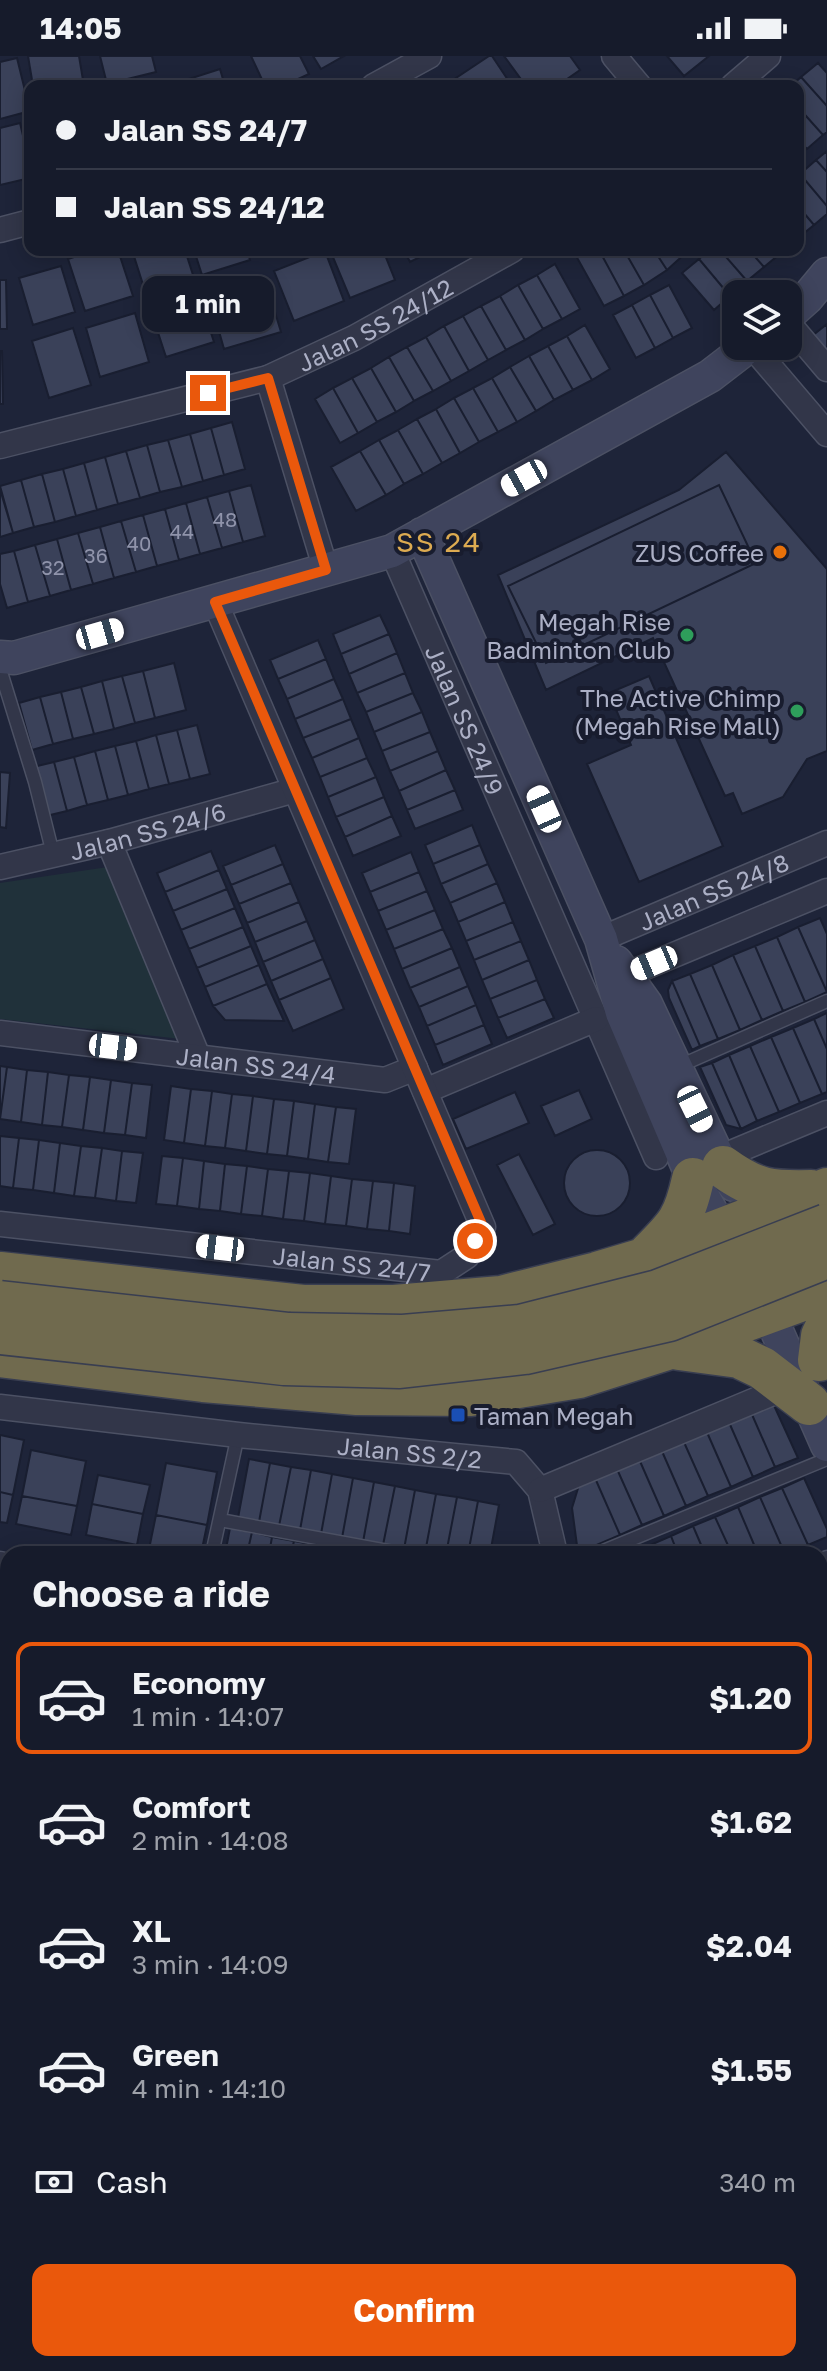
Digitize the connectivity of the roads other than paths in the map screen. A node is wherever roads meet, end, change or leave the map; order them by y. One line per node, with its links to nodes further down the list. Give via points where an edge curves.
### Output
1 (429, 56): 4 (street)
2 (614, 56): 5 (street)
3 (755, 60): 6 (street)
4 (385, 80)
5 (634, 80)
6 (738, 80)
7 (24, 224): 8 (street)
8 (0, 230)
9 (501, 256): 14 (street, Jalan SS 24/12, via 354,338)
10 (807, 300): 13 (street)
11 (732, 360): 17 (street)
12 (763, 360): 15 (street)
13 (827, 369)
14 (268, 378): 16 (street, Jalan SS 24/12); 19 (street)
15 (827, 434)
16 (0, 446)
17 (422, 534): 18 (street); 29 (street, Jalan SS 24/9)
18 (392, 551): 19 (street); 32 (street, Jalan SS 24/9)
19 (326, 570): 20 (street)
20 (215, 602): 21 (street, via 14,658); 23 (street, Jalan SS 24/7)
21 (0, 657)
22 (0, 669): 26 (lane)
23 (295, 790): 24 (street, Jalan SS 24/6); 36 (street, Jalan SS 24/7)
24 (109, 842): 26 (street, Jalan SS 24/6); 34 (street)
25 (827, 843): 29 (street, Jalan SS 24/8)
26 (53, 854): 27 (street, Jalan SS 24/6)
27 (0, 867)
28 (827, 891): 30 (street, Jalan SS 24/8)
29 (601, 939): 30 (street, Jalan SS 24/9); 40 (street, Jalan SS 24/9, via 622,1013)
30 (626, 975): 35 (street, Jalan SS 24/9)
31 (827, 1001): 35 (lane)
32 (596, 1019): 37 (street); 39 (street, Jalan SS 24/9)
33 (0, 1033): 34 (street, Jalan SS 24/4)
34 (198, 1057): 36 (street, Jalan SS 24/4, via 385,1080)
35 (677, 1067): 40 (street, Jalan SS 24/9)
36 (415, 1068): 37 (street, Jalan SS 24/7)
37 (425, 1091): 43 (street, Jalan SS 24/7, via 483,1227 467,1256 441,1273)
38 (827, 1113): 40 (street)
39 (656, 1157)
40 (711, 1168): 41 (highway, via 761,1188); 42 (street, Jalan SS 24/9); 46 (highway, via 676,1227)
41 (826, 1202): 42 (highway); 44 (highway, via 820,1201 819,1223); 49 (highway, bridge, via 658,1291 520,1326 403,1336 289,1334)
42 (737, 1223): 46 (highway); 48 (street, Jalan SS 24/9)
43 (0, 1224)
44 (827, 1243)
45 (827, 1257): 50 (highway, bridge, via 669,1320 525,1353 400,1367 284,1364)
46 (644, 1259): 47 (highway, via 501,1297 394,1306 303,1306); 51 (highway, via 663,1273 675,1293 678,1327)
47 (0, 1273)
48 (796, 1301): 51 (highway); 53 (street); 53 (street)
49 (0, 1302)
50 (0, 1333)
51 (670, 1348): 52 (highway, via 579,1377 470,1395 357,1394); 53 (highway, via 739,1357 762,1368)
52 (0, 1356)
53 (816, 1369): 56 (street); 58 (street)
54 (0, 1407): 55 (street, Jalan SS 2/2)
55 (238, 1435): 58 (street, Jalan SS 2/2, via 516,1462); 59 (lane)
56 (827, 1445)
57 (827, 1459): 63 (lane)
58 (540, 1490): 62 (street)
59 (220, 1520): 60 (lane); 61 (lane)
60 (214, 1546)
61 (361, 1546)
62 (553, 1546)
63 (615, 1546)

